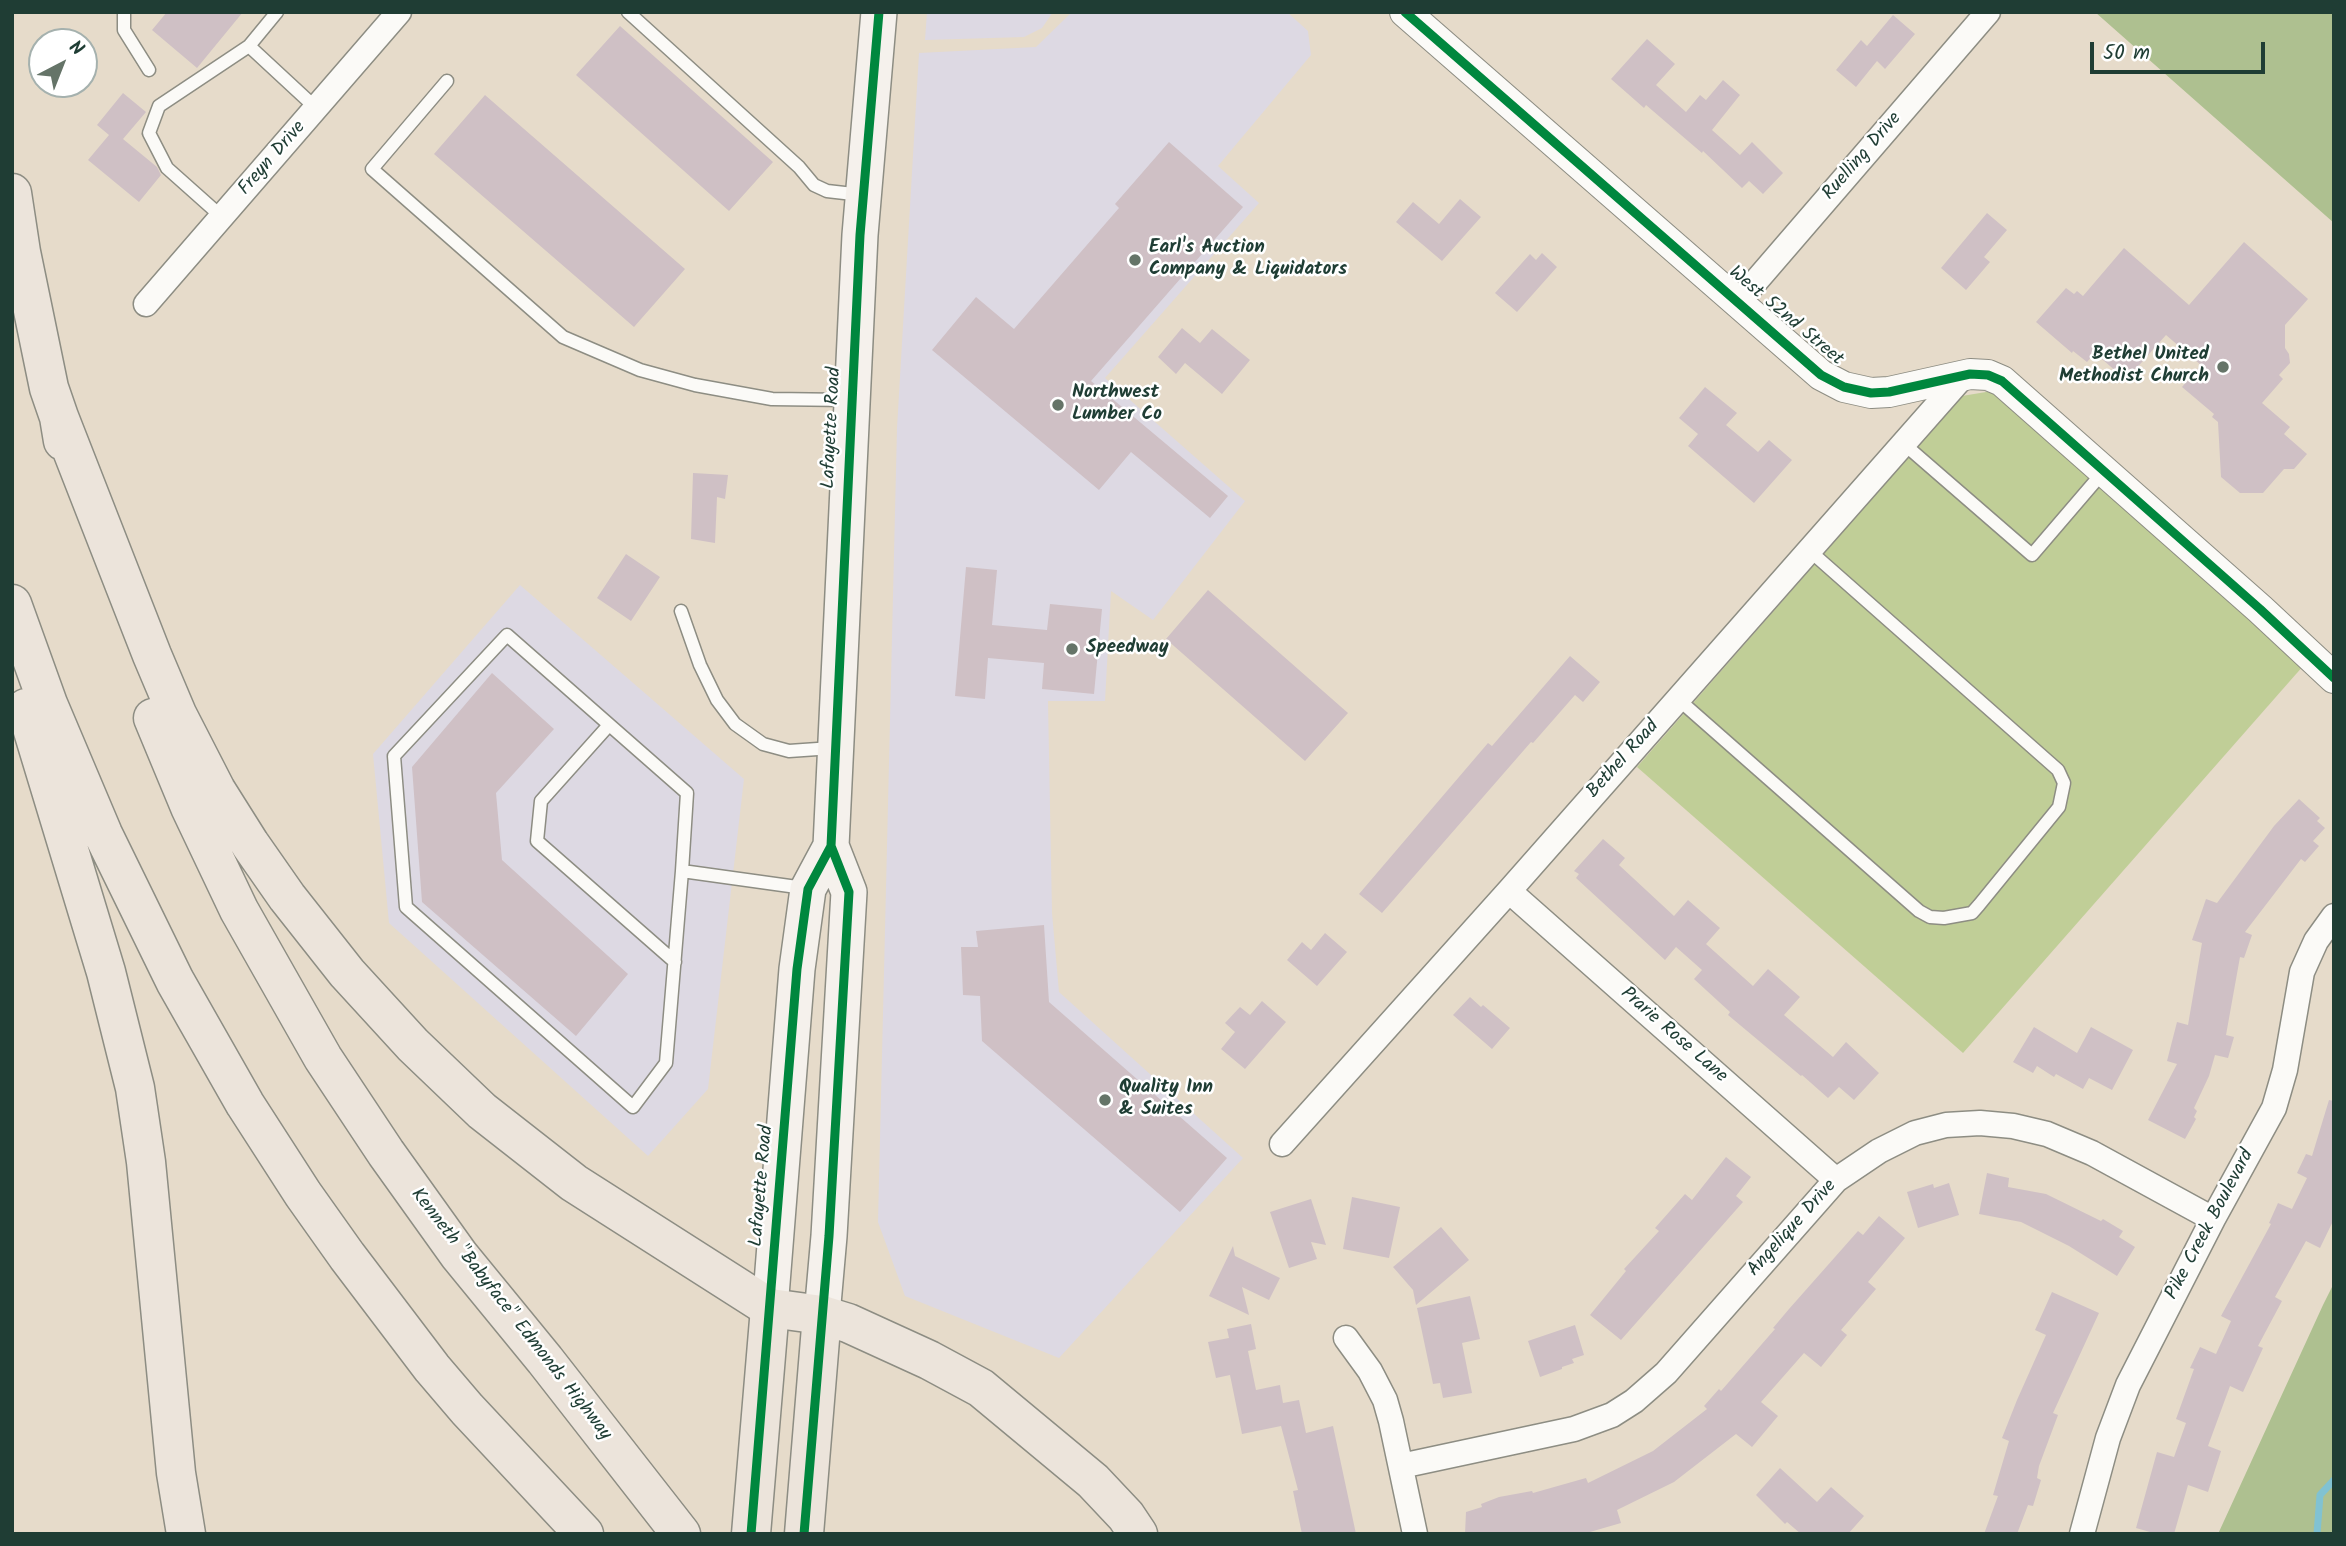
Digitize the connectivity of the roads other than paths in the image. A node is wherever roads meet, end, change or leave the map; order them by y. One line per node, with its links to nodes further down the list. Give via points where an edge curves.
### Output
1 (124, 12): 9 (lane, via 124,30)
2 (277, 12): 8 (lane)
3 (399, 12): 11 (street, Freyn Drive)
4 (628, 12): 13 (lane, via 814,185)
5 (879, 12): 13 (main road, Lafayette Road)
6 (1405, 12): 15 (street, West 52nd Street)
7 (1989, 12): 15 (street, Ruelling Drive)
8 (248, 46): 11 (lane); 14 (lane, via 159,106 149,133 167,168)
9 (149, 70)
10 (447, 81): 18 (lane, via 372,169 563,337 640,370 695,385 772,399)
11 (317, 109): 14 (street, Freyn Drive)
12 (12, 193): 19 (main road, Kenneth "Babyface" Edmonds Highway, via 49,388)
13 (863, 195): 18 (main road, Lafayette Road)
14 (222, 218): 16 (street, Freyn Drive)
15 (1738, 302): 17 (street, West 52nd Street, via 1821,374 1844,387 1889,392)
16 (146, 304)
17 (1964, 375): 20 (street, Bethel Road); 21 (street, West 52nd Street, via 2002,380)
18 (852, 400): 29 (main road, Lafayette Road)
19 (59, 416): 39 (main road, via 152,655 196,752 250,844 347,973 443,1075 514,1138 574,1183); 45 (main road, Kenneth "Babyface" Edmonds Highway, via 78,497 134,669 190,807 250,929 323,1058 431,1218)
20 (1905, 444): 21 (lane, via 2032,555); 22 (street, Bethel Road)
21 (2104, 471): 26 (street, West 52nd Street)
22 (1810, 551): 27 (street, Bethel Road); 27 (lane, via 2061,776 2059,807 1972,913 1944,918 1919,911)
23 (12, 604): 44 (main road, via 103,834 175,981 245,1104 303,1194 432,1368)
24 (681, 611): 29 (lane, via 700,665 735,724 764,744 789,751)
25 (12, 648): 43 (main road, via 135,1088)
26 (2334, 678)
27 (1678, 699): 33 (street, Bethel Road)
28 (609, 725): 31 (lane, via 687,793); 35 (lane, via 541,801 537,841); 35 (lane, via 507,635 394,756 406,907 633,1107 666,1063)
29 (836, 748): 30 (main road, Lafayette Road)
30 (831, 846): 32 (main road, Lafayette Road); 40 (main road, Lafayette Road, via 849,892)
31 (682, 871): 32 (lane); 35 (lane)
32 (808, 889): 39 (main road, Lafayette Road, via 797,969)
33 (1509, 891): 36 (street, Bethel Road); 37 (street, Prarie Rose Lane)
34 (2334, 916): 38 (street, Pike Creek Boulevard, via 2302,972 2274,1108)
35 (675, 962)
36 (1282, 1143)
37 (1836, 1180): 38 (street, Angelique Drive, via 1915,1133 1955,1124 1998,1124 2077,1145); 42 (street, Angelique Drive, via 1666,1373 1634,1401 1574,1429)
38 (2213, 1219): 50 (street, Pike Creek Boulevard, via 2129,1385 2108,1438)
39 (769, 1308): 40 (main road); 46 (main road, Lafayette Road)
40 (822, 1315): 47 (main road, Lafayette Road); 48 (main road, via 896,1344 981,1388 1084,1473)
41 (1346, 1338): 42 (street, via 1385,1400)
42 (1401, 1466): 49 (street)
43 (186, 1534)
44 (584, 1534)
45 (681, 1534)
46 (751, 1534)
47 (804, 1534)
48 (1138, 1534)
49 (1415, 1534)
50 (2082, 1534)

